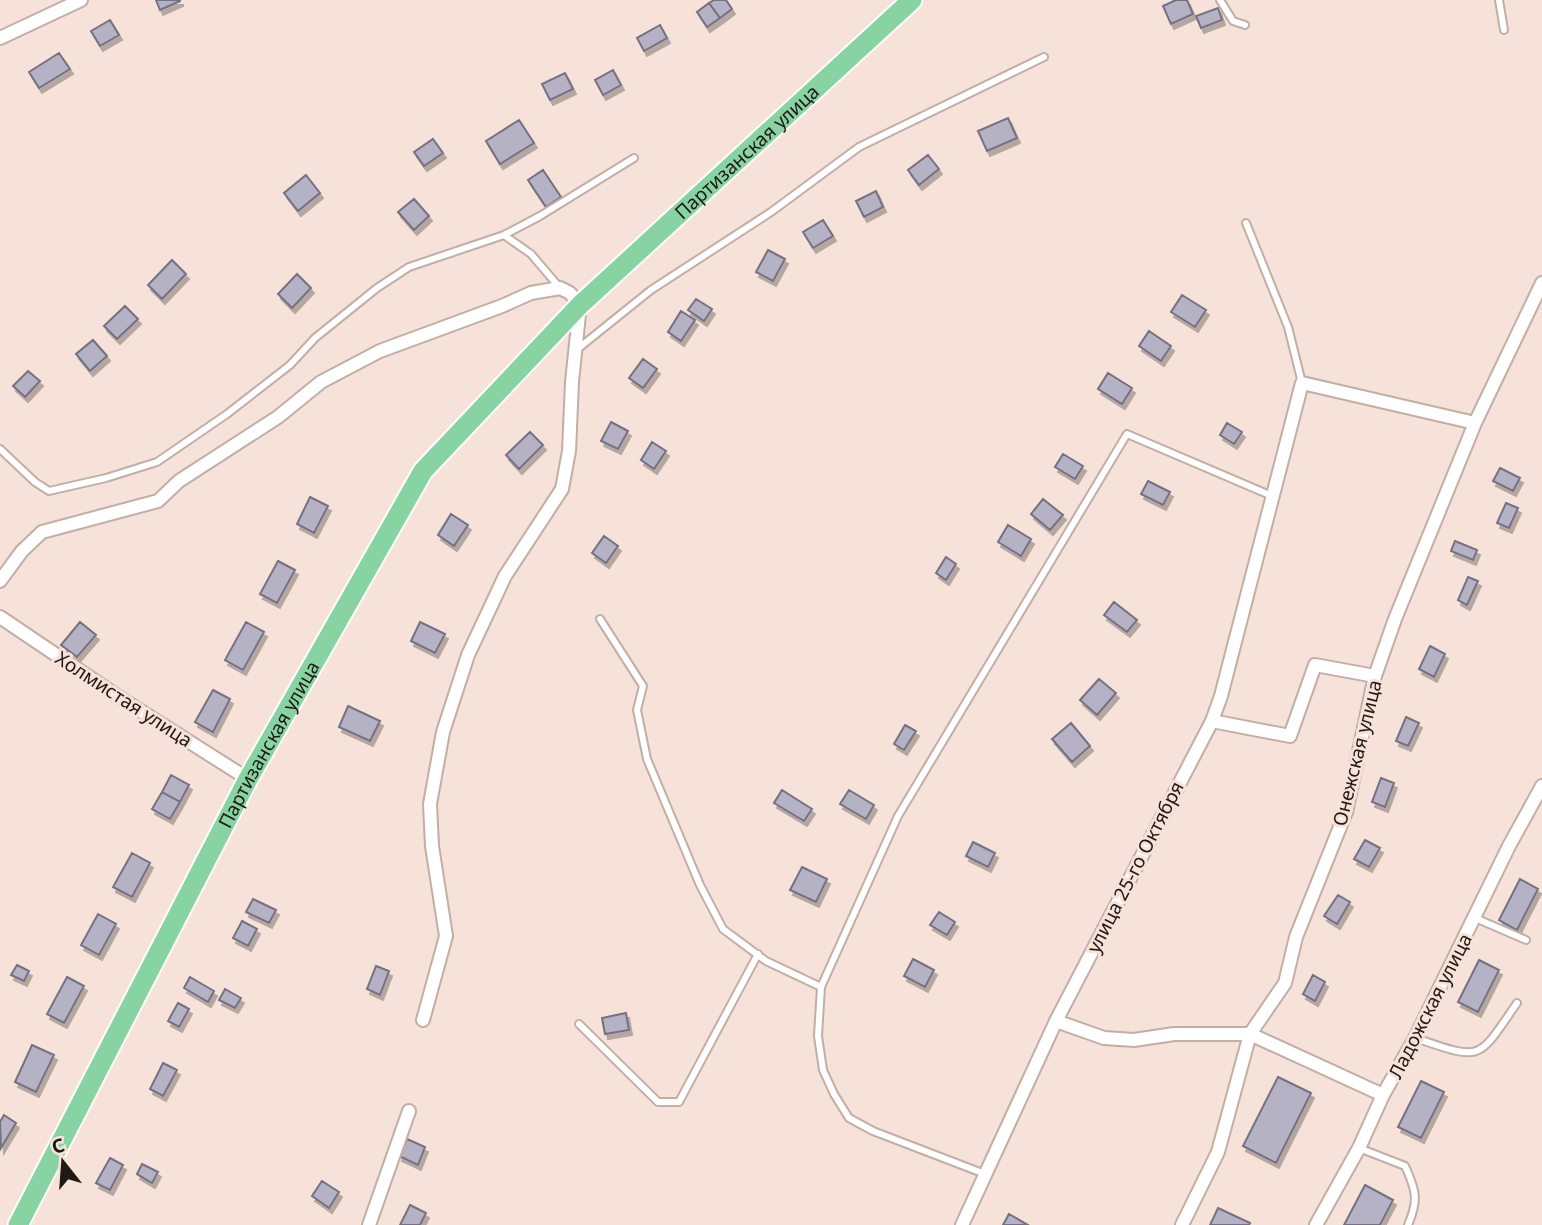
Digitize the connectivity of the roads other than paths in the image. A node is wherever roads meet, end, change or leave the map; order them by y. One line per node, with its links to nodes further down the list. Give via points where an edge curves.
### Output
1 (81, 0): 7 (street)
2 (912, 0): 14 (main road, Партизанская улица)
3 (1220, 0): 5 (lane, via 1233,21)
4 (1499, 0): 6 (lane)
5 (1245, 25)
6 (1504, 30)
7 (0, 37)
8 (1044, 57): 15 (lane, via 859,147 771,212 651,290)
9 (634, 158): 11 (lane)
10 (1246, 223): 16 (lane, via 1288,327)
11 (504, 235): 13 (lane, via 531,254); 18 (lane, via 410,267 377,288 315,338 290,365 157,462 49,491)
12 (1542, 283): 17 (street, Онежская улица)
13 (560, 288): 14 (street); 20 (street, via 531,293 380,351 321,382 278,417 179,481 158,501 42,532)
14 (580, 305): 15 (street); 25 (main road, Партизанская улица, via 423,471)
15 (574, 353): 32 (street, via 569,451 562,489 505,576 468,655 443,732 430,804 446,936)
16 (1302, 383): 17 (street); 19 (street, улица 25-го Октября)
17 (1475, 423): 23 (street, Онежская улица)
18 (0, 449)
19 (1274, 496): 24 (street, улица 25-го Октября); 30 (lane, via 1127,434 898,816)
20 (0, 581)
21 (0, 617): 25 (street, Холмистая улица)
22 (600, 619): 29 (lane, via 643,686 637,710 647,759 700,885 723,929)
23 (1375, 676): 24 (street, via 1315,665 1290,736); 35 (street, Онежская улица, via 1346,812 1296,937 1285,983)
24 (1212, 721): 33 (street, улица 25-го Октября)
25 (248, 779): 41 (main road, Партизанская улица)
26 (1542, 786): 27 (street, Ладожская улица)
27 (1475, 918): 28 (lane); 36 (street, Ладожская улица)
28 (1526, 940)
29 (758, 954): 30 (lane); 34 (lane, via 679,1102 658,1101)
30 (821, 987): 40 (lane, via 818,1036 823,1070 849,1118)
31 (1517, 1003): 36 (lane, via 1488,1045 1476,1053 1457,1052)
32 (423, 1020)
33 (1056, 1021): 35 (street, via 1104,1038); 40 (street, улица 25-го Октября)
34 (579, 1024)
35 (1250, 1034): 37 (street); 44 (street, Онежская улица, via 1218,1152)
36 (1415, 1038): 37 (street, Ладожская улица)
37 (1383, 1095): 39 (street, Ладожская улица)
38 (409, 1111): 42 (street)
39 (1359, 1148): 45 (street, Ладожская улица); 46 (lane, via 1405,1166 1415,1188 1415,1209)
40 (986, 1174): 43 (street, улица 25-го Октября)
41 (18, 1225)
42 (369, 1225)
43 (962, 1225)
44 (1182, 1225)
45 (1316, 1225)
46 (1408, 1225)

